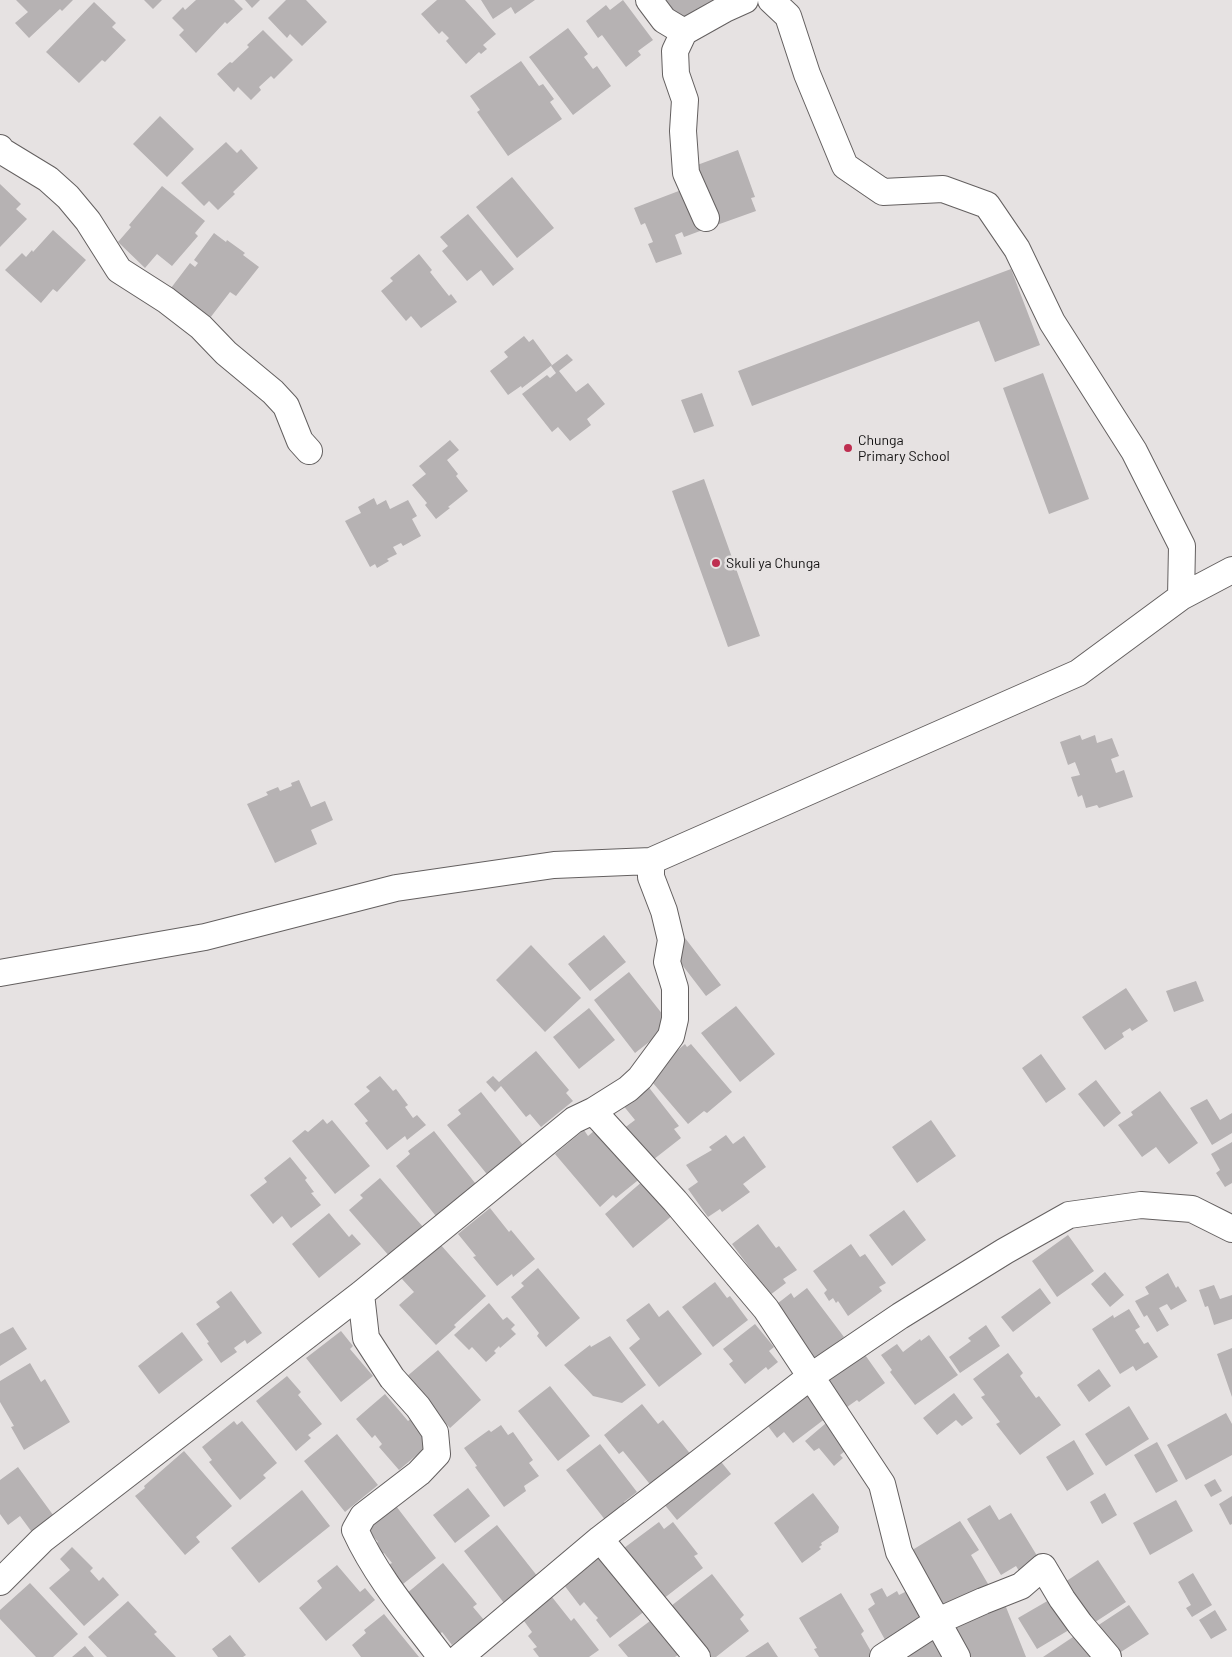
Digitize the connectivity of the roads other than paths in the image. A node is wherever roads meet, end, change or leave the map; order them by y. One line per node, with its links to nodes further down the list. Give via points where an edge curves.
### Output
1 (649, 0): 4 (street, via 664,20)
2 (745, 0): 4 (street)
3 (771, 0): 9 (street, via 788,16 806,74 845,166 883,192 943,189 987,205 1017,248 1052,322 1134,451 1182,546)
4 (684, 32): 6 (street, via 675,51 676,74 685,100 686,173)
5 (0, 148): 7 (street, via 48,178 68,198 88,221 119,270 201,327 226,353 273,392 286,406 300,441)
6 (706, 218)
7 (309, 451)
8 (1232, 570): 9 (street)
9 (1181, 597): 10 (street, via 1078,673)
10 (651, 861): 11 (street, via 554,865 396,888 205,937); 12 (street, via 651,877 671,940 667,962 676,988 675,1019 671,1036 640,1078)
11 (0, 973)
12 (593, 1111): 14 (street, via 574,1120); 15 (street, via 675,1201 766,1310)
13 (1232, 1229): 15 (street, via 1192,1209 1141,1205 1069,1215 900,1316)
14 (361, 1294): 17 (street, via 42,1540); 19 (street, via 366,1338 434,1432 437,1454 419,1474 362,1516 355,1530 371,1561)
15 (810, 1376): 16 (street); 18 (street, via 882,1484 899,1552)
16 (600, 1539): 20 (street); 21 (street)
17 (0, 1582)
18 (938, 1621): 22 (street); 23 (street); 24 (street, via 1021,1586 1043,1568 1080,1624)
19 (442, 1657)
20 (460, 1657)
21 (697, 1657)
22 (883, 1657)
23 (957, 1657)
24 (1108, 1657)

